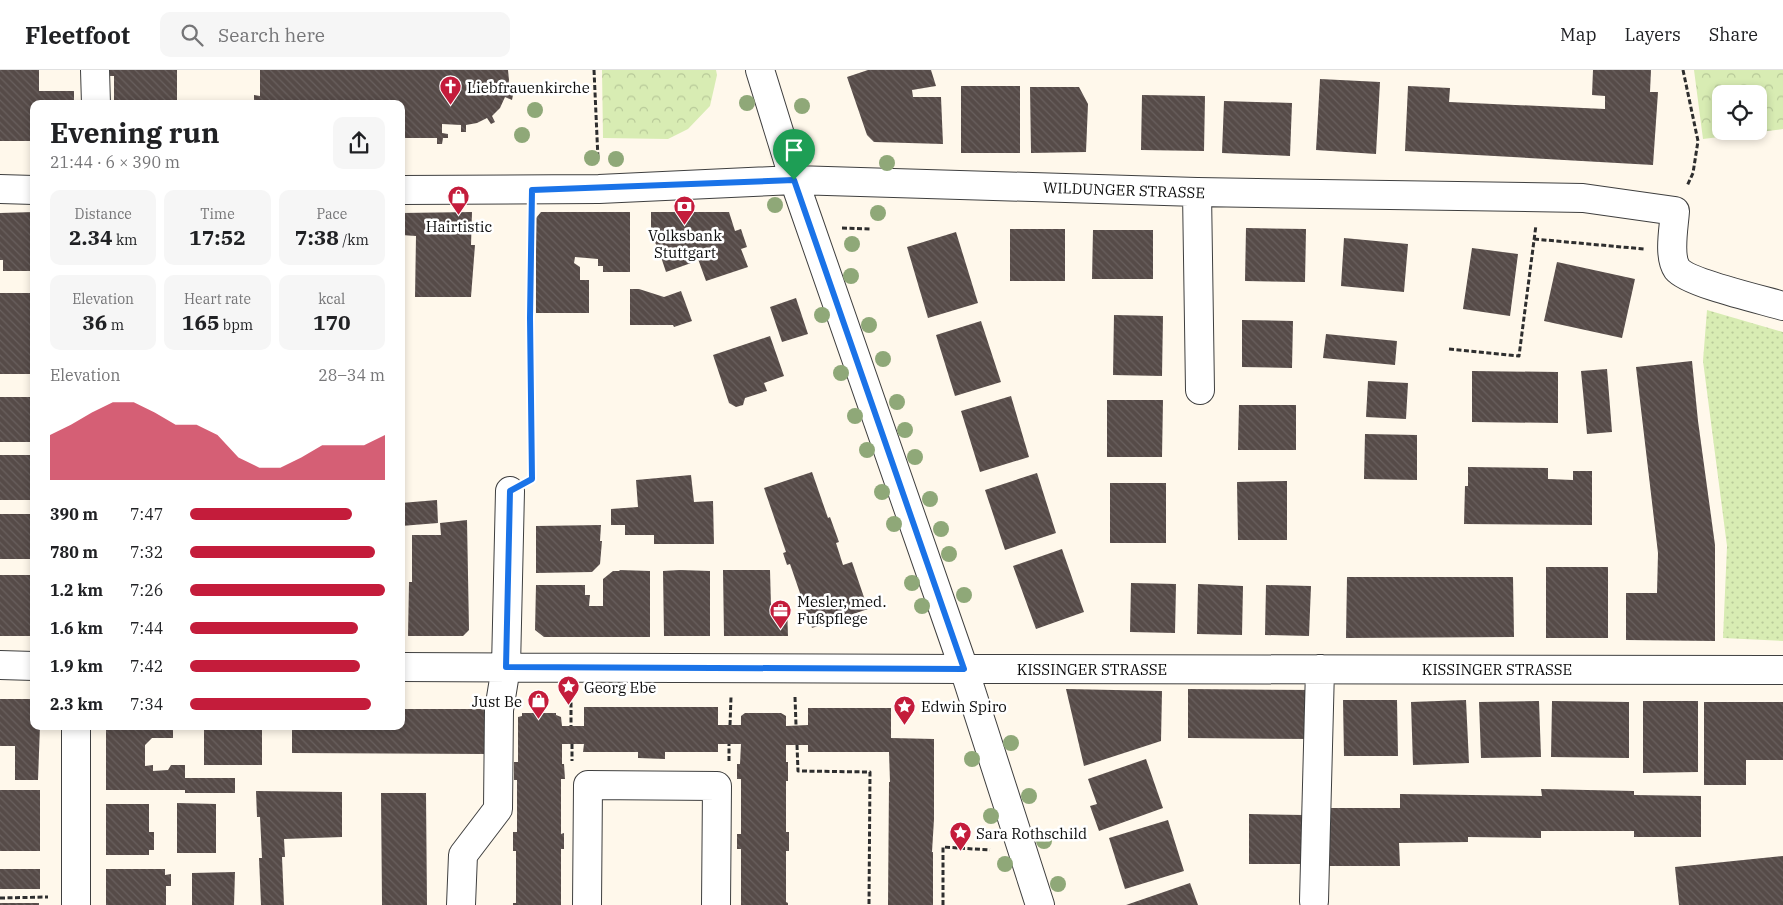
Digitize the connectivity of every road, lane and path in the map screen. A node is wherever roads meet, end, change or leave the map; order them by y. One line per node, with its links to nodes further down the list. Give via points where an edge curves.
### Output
1 (95, 70): 5 (street)
2 (594, 70): 7 (path)
3 (760, 70): 6 (street)
4 (1683, 70): 14 (path, via 1698,142 1693,173)
5 (96, 100)
6 (794, 180): 7 (street, WILDUNGER STRASSE); 12 (street, WILDUNGER STRASSE); 25 (street)
7 (599, 188): 11 (street, WILDUNGER STRASSE)
8 (0, 189): 9 (street)
9 (30, 190)
10 (405, 190): 11 (street, WILDUNGER STRASSE)
11 (532, 190): 20 (path, via 532,479)
12 (1197, 192): 13 (street, WILDUNGER STRASSE); 19 (street)
13 (1538, 198): 14 (street, WILDUNGER STRASSE, via 1582,198); 15 (path)
14 (1675, 211): 16 (street)
15 (1534, 238): 16 (path); 18 (path, via 1519,356)
16 (1672, 251): 17 (street, via 1678,269 1697,281)
17 (1783, 306)
18 (1449, 349)
19 (1200, 390)
20 (510, 491): 24 (street)
21 (0, 666): 22 (street)
22 (30, 666)
23 (405, 667): 24 (street, KISSINGER STRASSE)
24 (506, 667): 25 (street, KISSINGER STRASSE); 34 (street, via 499,710 498,809 462,855)
25 (964, 669): 26 (street, KISSINGER STRASSE); 39 (street)
26 (1320, 669): 27 (street, KISSINGER STRASSE); 33 (street)
27 (1783, 670)
28 (76, 730): 32 (street)
29 (797, 745): 37 (path, via 798,772 870,772)
30 (990, 850): 38 (path, via 943,847)
31 (0, 898): 32 (path)
32 (76, 901)
33 (1314, 901)
34 (461, 905)
35 (587, 905): 36 (street, via 588,785 717,786)
36 (716, 905)
37 (869, 905)
38 (943, 905)
39 (1040, 905)

